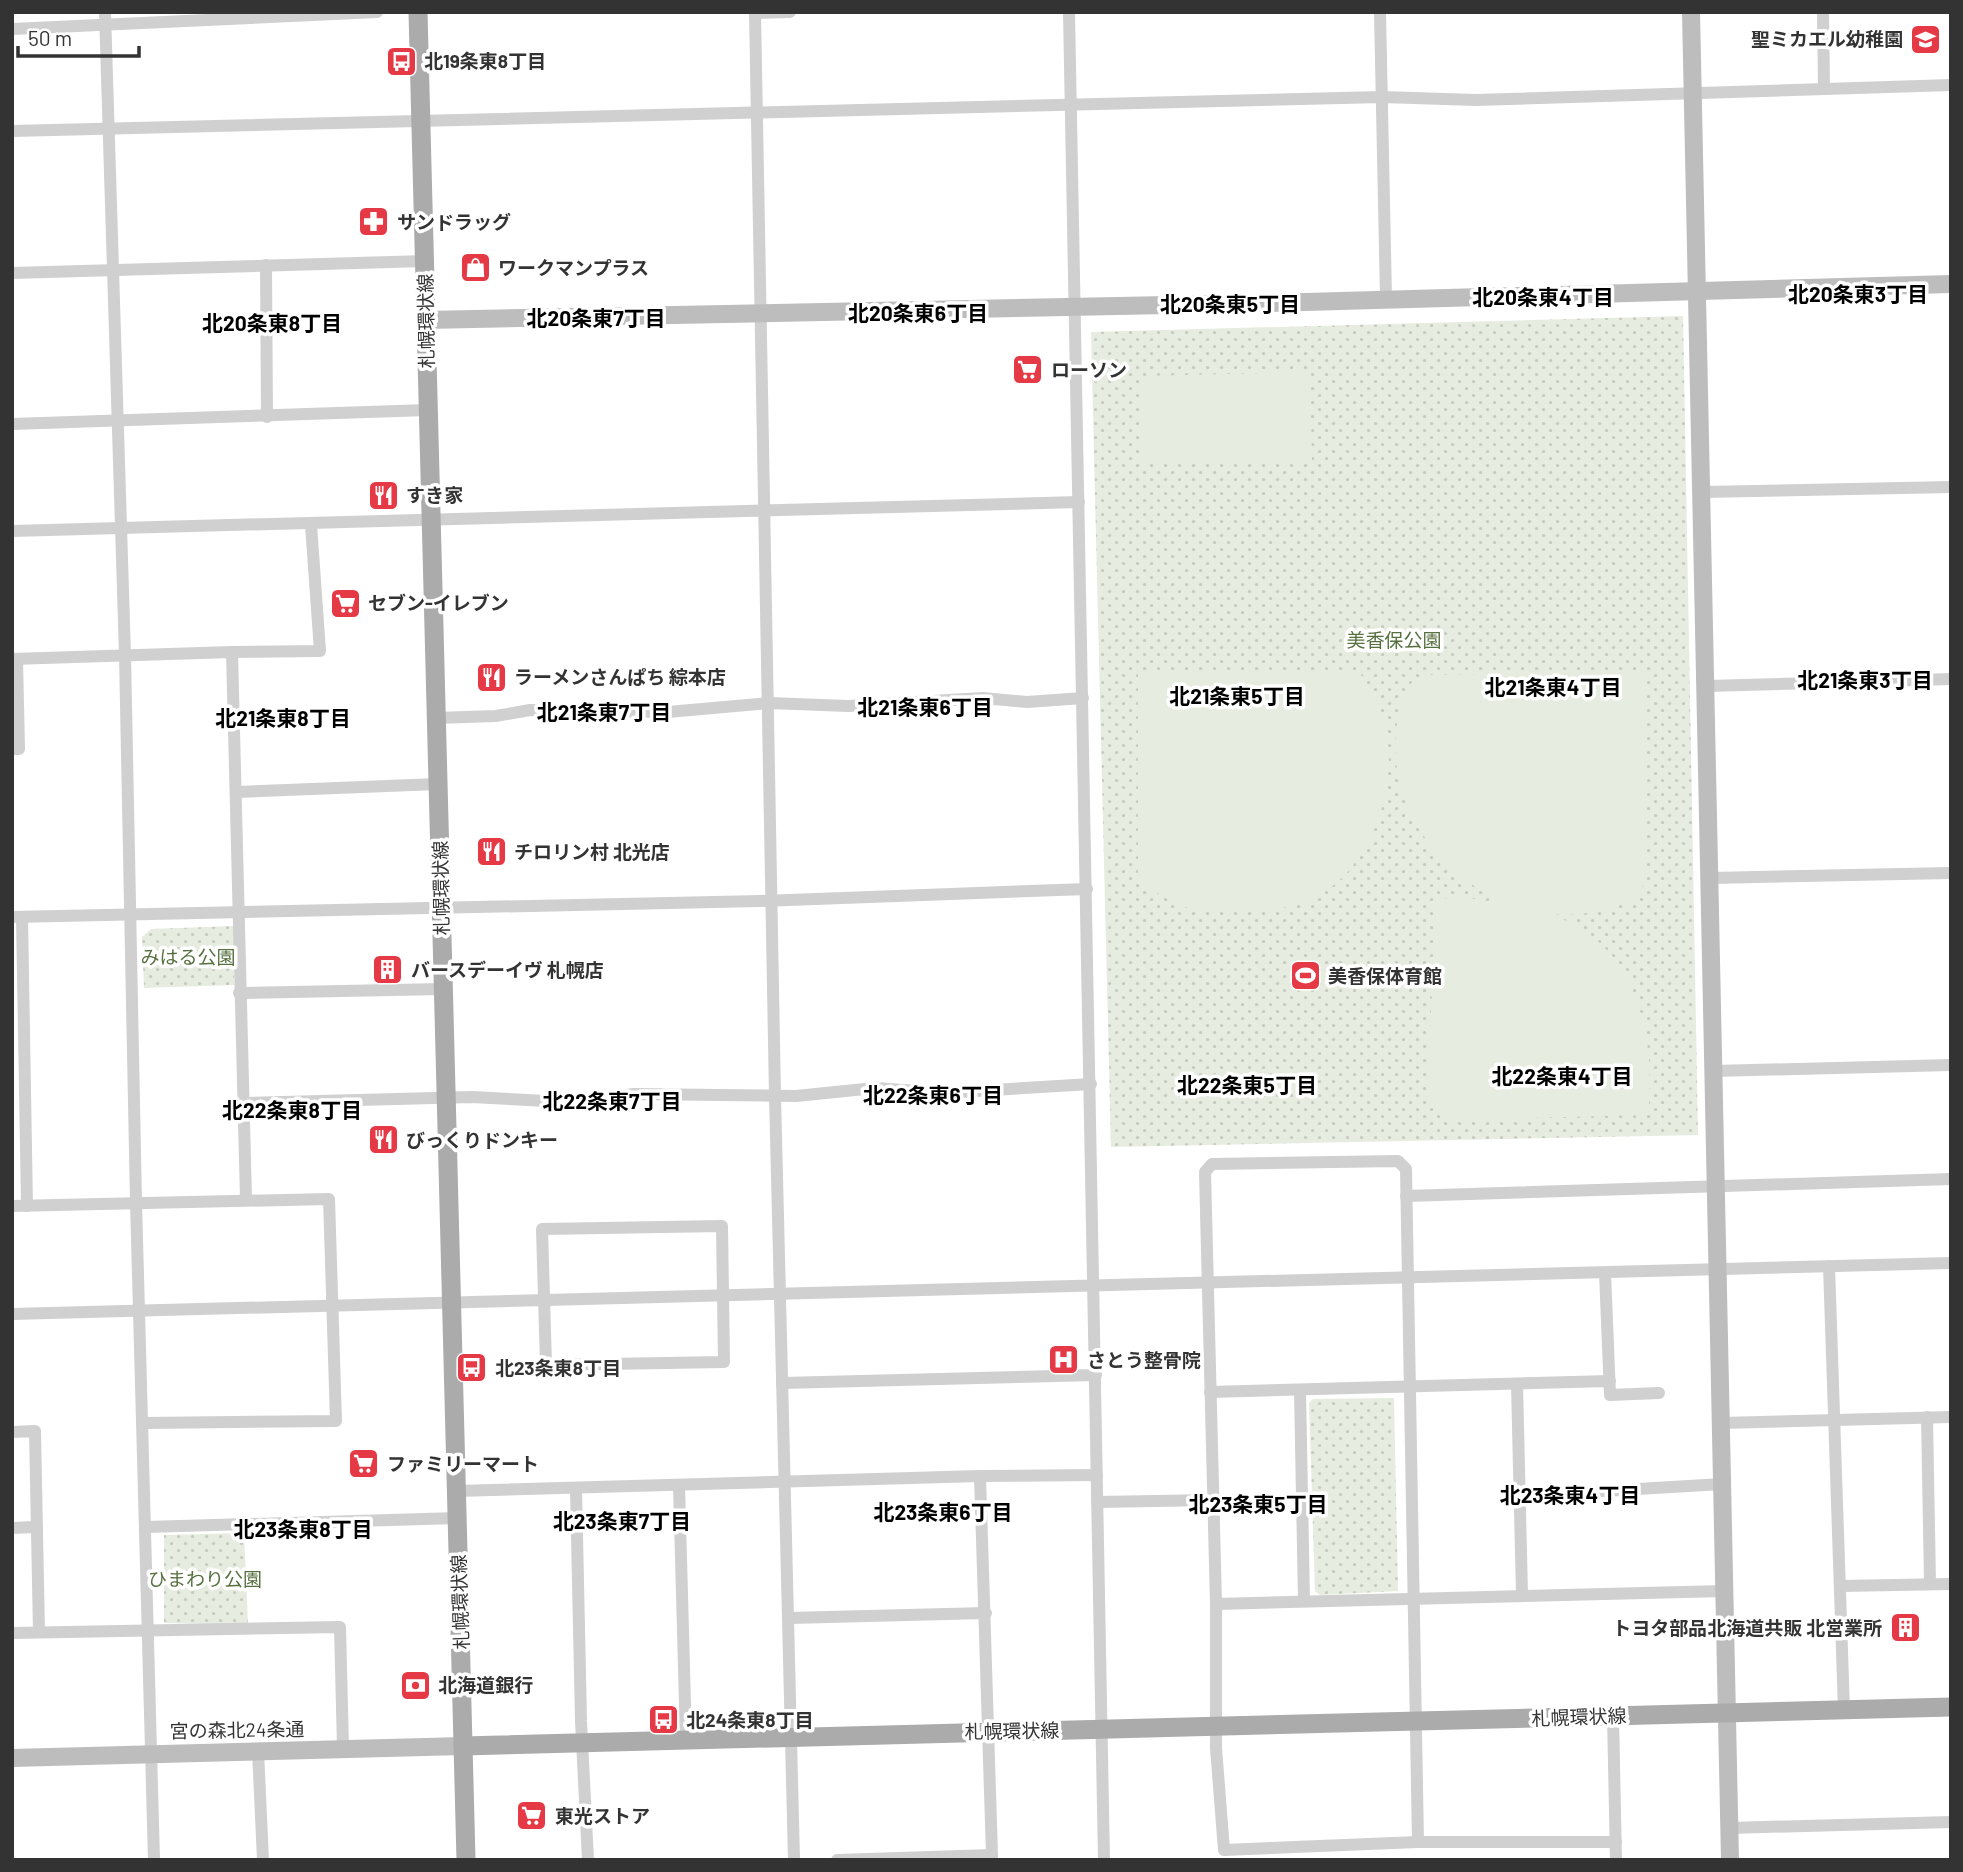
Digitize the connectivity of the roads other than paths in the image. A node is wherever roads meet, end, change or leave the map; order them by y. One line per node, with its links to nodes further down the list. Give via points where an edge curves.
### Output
1 (377, 12): 9 (street)
2 (418, 12): 17 (main road, 札幌環状線)
3 (790, 12): 8 (street)
4 (1069, 12): 15 (street)
5 (1380, 12): 14 (street)
6 (1691, 12): 13 (street)
7 (1823, 12): 12 (street)
8 (755, 13): 16 (street)
9 (106, 19): 10 (street); 18 (street)
10 (12, 29)
11 (1951, 85): 12 (street)
12 (1824, 88): 13 (street)
13 (1691, 93): 14 (street, via 1476,100); 25 (street)
14 (1382, 97): 15 (street); 26 (street)
15 (1070, 107): 16 (street); 27 (street)
16 (757, 113): 17 (street); 28 (street)
17 (421, 121): 18 (street); 20 (main road, 札幌環状線)
18 (108, 128): 19 (street); 22 (street)
19 (12, 131)
20 (425, 261): 21 (street); 29 (main road, 札幌環状線)
21 (266, 265): 22 (street); 31 (street)
22 (113, 269): 23 (street); 32 (street)
23 (12, 273)
24 (1951, 284): 25 (street)
25 (1699, 290): 26 (street); 35 (street)
26 (1386, 298): 27 (street)
27 (1074, 305): 28 (street); 36 (street)
28 (761, 312): 29 (street); 37 (street)
29 (426, 320): 30 (main road, 札幌環状線)
30 (428, 410): 31 (street); 38 (main road, 札幌環状線)
31 (267, 417): 32 (street)
32 (116, 420): 33 (street); 40 (street)
33 (12, 424)
34 (1951, 487): 35 (street)
35 (1703, 492): 46 (street)
36 (1079, 502): 37 (street); 47 (street)
37 (766, 512): 38 (street); 48 (street)
38 (432, 522): 39 (street); 49 (main road, 札幌環状線)
39 (311, 524): 40 (street); 42 (street, via 320,651)
40 (119, 529): 41 (street); 43 (street)
41 (12, 531)
42 (232, 652): 43 (street); 52 (street)
43 (125, 655): 44 (street); 59 (street)
44 (14, 659): 50 (street, via 19,749)
45 (1951, 678): 46 (street)
46 (1707, 687): 54 (street)
47 (1083, 698): 48 (street, via 848,706); 55 (street)
48 (769, 703): 49 (street, via 668,712 542,710); 56 (street)
49 (436, 718): 51 (main road, 札幌環状線)
50 (12, 749)
51 (438, 784): 52 (street); 57 (main road, 札幌環状線)
52 (237, 792): 58 (street)
53 (1951, 873): 54 (street)
54 (1711, 878): 65 (street)
55 (1087, 889): 56 (street); 66 (street)
56 (773, 900): 57 (street); 67 (street)
57 (442, 906): 58 (street); 61 (main road, 札幌環状線)
58 (237, 912): 59 (street); 62 (street)
59 (129, 915): 60 (street); 75 (street)
60 (17, 917): 63 (street)
61 (443, 989): 62 (street); 68 (main road, 札幌環状線)
62 (239, 993): 69 (street)
63 (18, 1039): 70 (street)
64 (1951, 1065): 65 (street)
65 (1714, 1071): 72 (street)
66 (1091, 1084): 67 (street, via 944,1093 875,1088); 84 (street)
67 (775, 1096): 68 (street, via 687,1092 566,1102); 85 (street)
68 (448, 1100): 69 (street); 88 (main road, 札幌環状線)
69 (243, 1103): 74 (street)
70 (19, 1121): 77 (street)
71 (1951, 1179): 72 (street)
72 (1716, 1185): 73 (street); 80 (street)
73 (1406, 1196): 82 (street); 83 (street, via 1406,1170 1398,1161 1212,1164 1205,1172)
74 (246, 1199): 75 (street); 89 (street, via 329,1199)
75 (136, 1202): 77 (street); 90 (street)
76 (12, 1206): 77 (street)
77 (27, 1206)
78 (1951, 1263): 79 (street)
79 (1829, 1266): 80 (street); 102 (street)
80 (1718, 1269): 81 (street); 104 (street)
81 (1605, 1273): 82 (street); 93 (street)
82 (1406, 1278): 83 (street); 96 (street)
83 (1208, 1284): 84 (street); 98 (street)
84 (1094, 1286): 85 (street); 92 (street)
85 (782, 1294): 86 (street); 94 (street)
86 (723, 1296): 87 (street); 87 (street, via 724,1362 546,1365); 87 (street, via 722,1226 542,1229)
87 (544, 1302): 88 (street)
88 (452, 1304): 89 (street); 112 (main road, 札幌環状線)
89 (333, 1307): 90 (street); 103 (street, via 336,1422)
90 (141, 1311): 91 (street); 103 (street)
91 (12, 1314)
92 (1096, 1375): 94 (street); 106 (street)
93 (1610, 1381): 95 (street); 99 (street, via 1611,1395)
94 (782, 1383): 108 (street)
95 (1517, 1384): 96 (street); 113 (street)
96 (1408, 1388): 97 (street); 125 (street)
97 (1300, 1390): 98 (street); 126 (street)
98 (1210, 1392): 114 (street)
99 (1659, 1393)
100 (1951, 1417): 101 (street)
101 (1927, 1418): 102 (street); 120 (street)
102 (1835, 1419): 104 (street); 122 (street)
103 (144, 1423): 118 (street)
104 (1721, 1423): 109 (street)
105 (12, 1432): 117 (street, via 35,1432)
106 (1097, 1475): 107 (street); 115 (street)
107 (980, 1476): 108 (street); 128 (street)
108 (785, 1483): 110 (street); 129 (street)
109 (1722, 1484): 113 (street); 123 (street)
110 (679, 1485): 111 (street); 142 (street)
111 (576, 1489): 112 (street); 143 (street)
112 (457, 1491): 116 (main road, 札幌環状線)
113 (1519, 1496): 124 (street)
114 (1213, 1500): 115 (street); 127 (street)
115 (1097, 1502): 139 (street)
116 (458, 1518): 118 (street); 144 (main road, 札幌環状線)
117 (35, 1527): 119 (street); 131 (street)
118 (146, 1527): 130 (street)
119 (12, 1528)
120 (1930, 1584): 121 (street); 122 (street)
121 (1951, 1584)
122 (1840, 1586): 134 (street)
123 (1724, 1591): 124 (street); 135 (street)
124 (1522, 1595): 125 (street)
125 (1412, 1598): 126 (street); 137 (street)
126 (1304, 1601): 127 (street)
127 (1216, 1604): 138 (street)
128 (986, 1613): 129 (street); 140 (street)
129 (789, 1618): 141 (street)
130 (148, 1630): 131 (street); 145 (street, via 340,1627); 147 (street)
131 (39, 1632): 132 (street)
132 (12, 1633)
133 (1951, 1707): 134 (main road, 札幌環状線)
134 (1844, 1710): 135 (main road, 札幌環状線)
135 (1726, 1713): 136 (main road, 札幌環状線); 150 (street)
136 (1613, 1716): 137 (main road, 札幌環状線); 152 (street)
137 (1415, 1722): 138 (main road, 札幌環状線); 151 (street)
138 (1215, 1727): 139 (main road, 札幌環状線); 153 (street, via 1224,1850)
139 (1101, 1730): 140 (main road, 札幌環状線); 161 (street)
140 (989, 1732): 141 (main road, 札幌環状線); 154 (street)
141 (790, 1738): 142 (main road, 札幌環状線); 159 (street)
142 (686, 1741): 143 (main road, 札幌環状線)
143 (583, 1743): 144 (main road, 札幌環状線); 158 (street)
144 (463, 1746): 145 (street, 宮の森北24条通); 157 (main road)
145 (343, 1748): 146 (street, 宮の森北24条通)
146 (258, 1751): 147 (street, 宮の森北24条通); 156 (street)
147 (152, 1753): 148 (street, 宮の森北24条通); 155 (street)
148 (12, 1758)
149 (1951, 1822): 150 (street)
150 (1729, 1828): 163 (street)
151 (1418, 1842): 152 (street); 153 (street)
152 (1616, 1842): 162 (street)
153 (1327, 1854)
154 (992, 1858): 160 (street)
155 (154, 1860)
156 (263, 1860)
157 (466, 1860)
158 (588, 1860)
159 (794, 1860)
160 (837, 1860)
161 (1104, 1860)
162 (1616, 1860)
163 (1730, 1860)

